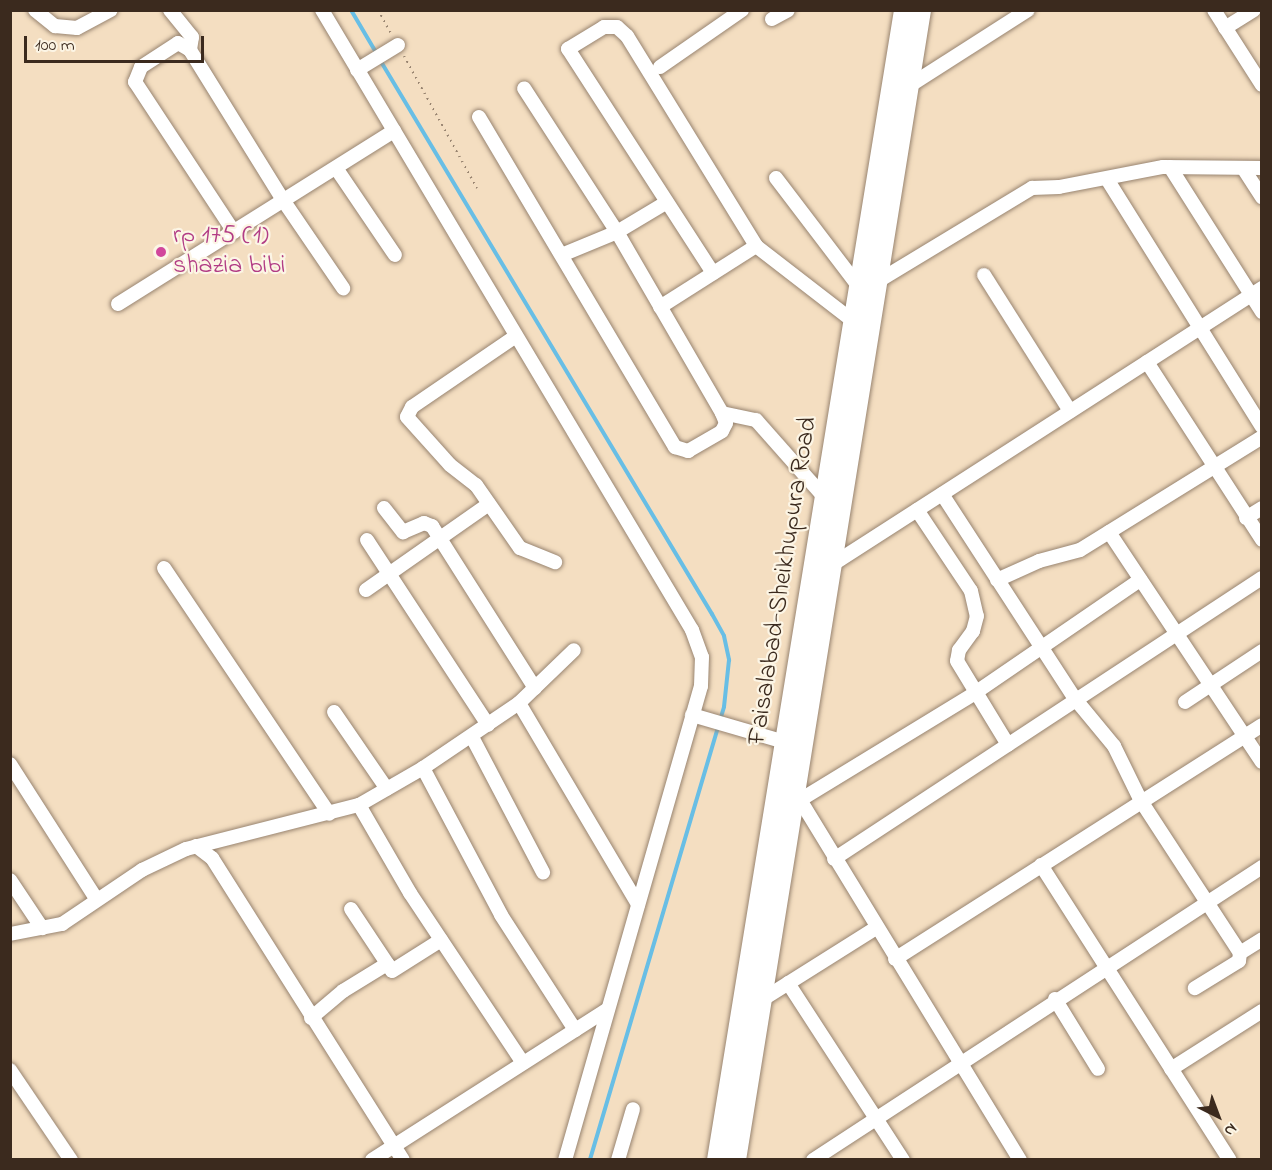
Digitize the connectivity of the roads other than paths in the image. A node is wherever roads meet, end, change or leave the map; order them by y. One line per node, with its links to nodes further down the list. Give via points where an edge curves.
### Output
1 (35, 10): 2 (street, via 55,26 77,28)
2 (111, 10)
3 (170, 10): 15 (street, via 192,37)
4 (322, 10): 17 (street)
5 (742, 10): 16 (street)
6 (788, 10): 12 (street)
7 (904, 10): 39 (highway, Faisalabad-Sheikhupura Road)
8 (921, 10): 19 (highway, Faisalabad-Sheikhupura Road)
9 (1028, 10): 19 (street)
10 (1214, 10): 13 (street)
11 (1254, 10): 13 (street)
12 (772, 19)
13 (1226, 28): 18 (street)
14 (398, 45): 17 (street)
15 (190, 50): 30 (street); 32 (street, via 182,42 172,46 141,67 135,82)
16 (660, 66)
17 (357, 70): 22 (street)
18 (1262, 85)
19 (909, 86): 39 (highway, Faisalabad-Sheikhupura Road)
20 (524, 88): 33 (street)
21 (479, 117): 36 (street)
22 (394, 131): 24 (street); 47 (street)
23 (1170, 167): 25 (street); 28 (street); 41 (street)
24 (336, 168): 30 (street); 35 (street)
25 (1243, 168): 26 (street); 29 (street)
26 (1262, 168)
27 (776, 178): 39 (street)
28 (1107, 179): 39 (street, via 1032,188); 46 (street)
29 (1262, 197)
30 (283, 200): 32 (street); 40 (street)
31 (667, 202): 33 (street); 34 (street, via 568,49 604,27 617,27 627,36); 37 (street)
32 (234, 232): 42 (street)
33 (617, 232): 36 (street); 43 (street)
34 (756, 246): 37 (street); 45 (street)
35 (395, 255)
36 (564, 255): 50 (street, via 675,447 687,451 722,431 726,423)
37 (713, 273): 43 (street)
38 (984, 274): 49 (street)
39 (867, 285): 45 (highway, Faisalabad-Sheikhupura Road); 66 (highway, Faisalabad-Sheikhupura Road)
40 (343, 288)
41 (1256, 292): 44 (street); 46 (street)
42 (118, 304)
43 (660, 307): 50 (street)
44 (1262, 312)
45 (853, 321): 55 (highway, Faisalabad-Sheikhupura Road)
46 (1199, 328): 48 (street); 51 (street)
47 (516, 336): 56 (street, via 407,413 408,421 450,465 476,485); 84 (street, via 699,644 703,676)
48 (1147, 362): 49 (street); 53 (street)
49 (1070, 411): 54 (street)
50 (722, 413): 55 (street, via 756,420)
51 (1262, 427)
52 (1262, 437): 53 (street)
53 (1214, 467): 60 (street); 61 (street)
54 (942, 494): 59 (street); 70 (street)
55 (825, 498): 89 (highway, Faisalabad-Sheikhupura Road)
56 (489, 504): 62 (street); 65 (street, via 520,548)
57 (384, 508): 62 (street, via 404,532 426,522)
58 (1262, 508): 60 (street)
59 (917, 510): 66 (street); 79 (street, via 967,581 975,602 975,626 957,655 958,666)
60 (1246, 518): 64 (street)
61 (1109, 532): 70 (street, via 1072,554 1039,561); 71 (street)
62 (439, 538): 68 (street); 78 (street)
63 (367, 540): 68 (street)
64 (1262, 540)
65 (555, 562)
66 (830, 566): 89 (highway, Faisalabad-Sheikhupura Road)
67 (164, 568): 98 (street)
68 (389, 574): 72 (street); 85 (street)
69 (1262, 578): 73 (street)
70 (997, 580): 74 (street)
71 (1140, 580): 73 (street); 74 (street)
72 (366, 590)
73 (1177, 633): 77 (street); 80 (street)
74 (1042, 649): 79 (street); 80 (street)
75 (574, 650): 78 (street)
76 (1262, 651): 77 (street)
77 (1211, 684): 81 (street); 87 (street)
78 (535, 687): 82 (street)
79 (975, 693): 90 (street); 95 (street)
80 (1076, 700): 90 (street); 96 (street, via 1114,746)
81 (1185, 702)
82 (519, 703): 85 (street); 107 (street, via 612,867)
83 (334, 712): 94 (street)
84 (692, 715): 89 (street); 107 (street)
85 (488, 725): 88 (street)
86 (1262, 725): 87 (street)
87 (1245, 735): 91 (street); 96 (street)
88 (472, 737): 93 (street); 103 (street)
89 (792, 744): 95 (highway, Faisalabad-Sheikhupura Road); 139 (highway, Faisalabad-Sheikhupura Road)
90 (1008, 745): 100 (street)
91 (1262, 762)
92 (10, 764): 105 (street)
93 (423, 768): 94 (street); 125 (street, via 501,915)
94 (387, 789): 97 (street)
95 (797, 794): 100 (street); 121 (highway, Faisalabad-Sheikhupura Road)
96 (1141, 801): 101 (street); 106 (street)
97 (359, 805): 98 (street); 113 (street)
98 (329, 814): 99 (street)
99 (196, 846): 105 (street, via 142,870); 124 (street, via 213,858)
100 (834, 859): 110 (street)
101 (1041, 865): 115 (street); 117 (street)
102 (1262, 867): 106 (street)
103 (543, 872)
104 (10, 880): 109 (street)
105 (97, 900): 109 (street, via 62,924)
106 (1209, 901): 114 (street); 117 (street)
107 (638, 904): 122 (street)
108 (351, 909): 116 (street)
109 (42, 928): 111 (street)
110 (876, 928): 115 (street); 118 (street)
111 (10, 934)
112 (1262, 939): 114 (street)
113 (441, 940): 116 (street, via 395,971); 127 (street)
114 (1240, 953): 119 (street, via 1239,961)
115 (895, 959): 126 (street)
116 (387, 964): 124 (street, via 342,991)
117 (1107, 966): 120 (street); 129 (street)
118 (788, 983): 121 (street); 132 (street)
119 (1195, 988)
120 (1056, 999): 126 (street); 128 (street)
121 (760, 1001): 140 (highway, Faisalabad-Sheikhupura Road)
122 (608, 1009): 125 (street); 137 (street)
123 (1262, 1011): 129 (street)
124 (311, 1018): 133 (street)
125 (575, 1030): 127 (street)
126 (958, 1062): 132 (street); 143 (street)
127 (523, 1063): 133 (street)
128 (1098, 1069)
129 (1171, 1069): 144 (street)
130 (10, 1070): 134 (street)
131 (633, 1109): 138 (street)
132 (875, 1118): 141 (street); 142 (street)
133 (394, 1145): 135 (street); 136 (street)
134 (71, 1160)
135 (372, 1160)
136 (403, 1160)
137 (565, 1160)
138 (618, 1160)
139 (717, 1160)
140 (736, 1160)
141 (813, 1160)
142 (903, 1160)
143 (1020, 1160)
144 (1230, 1160)

